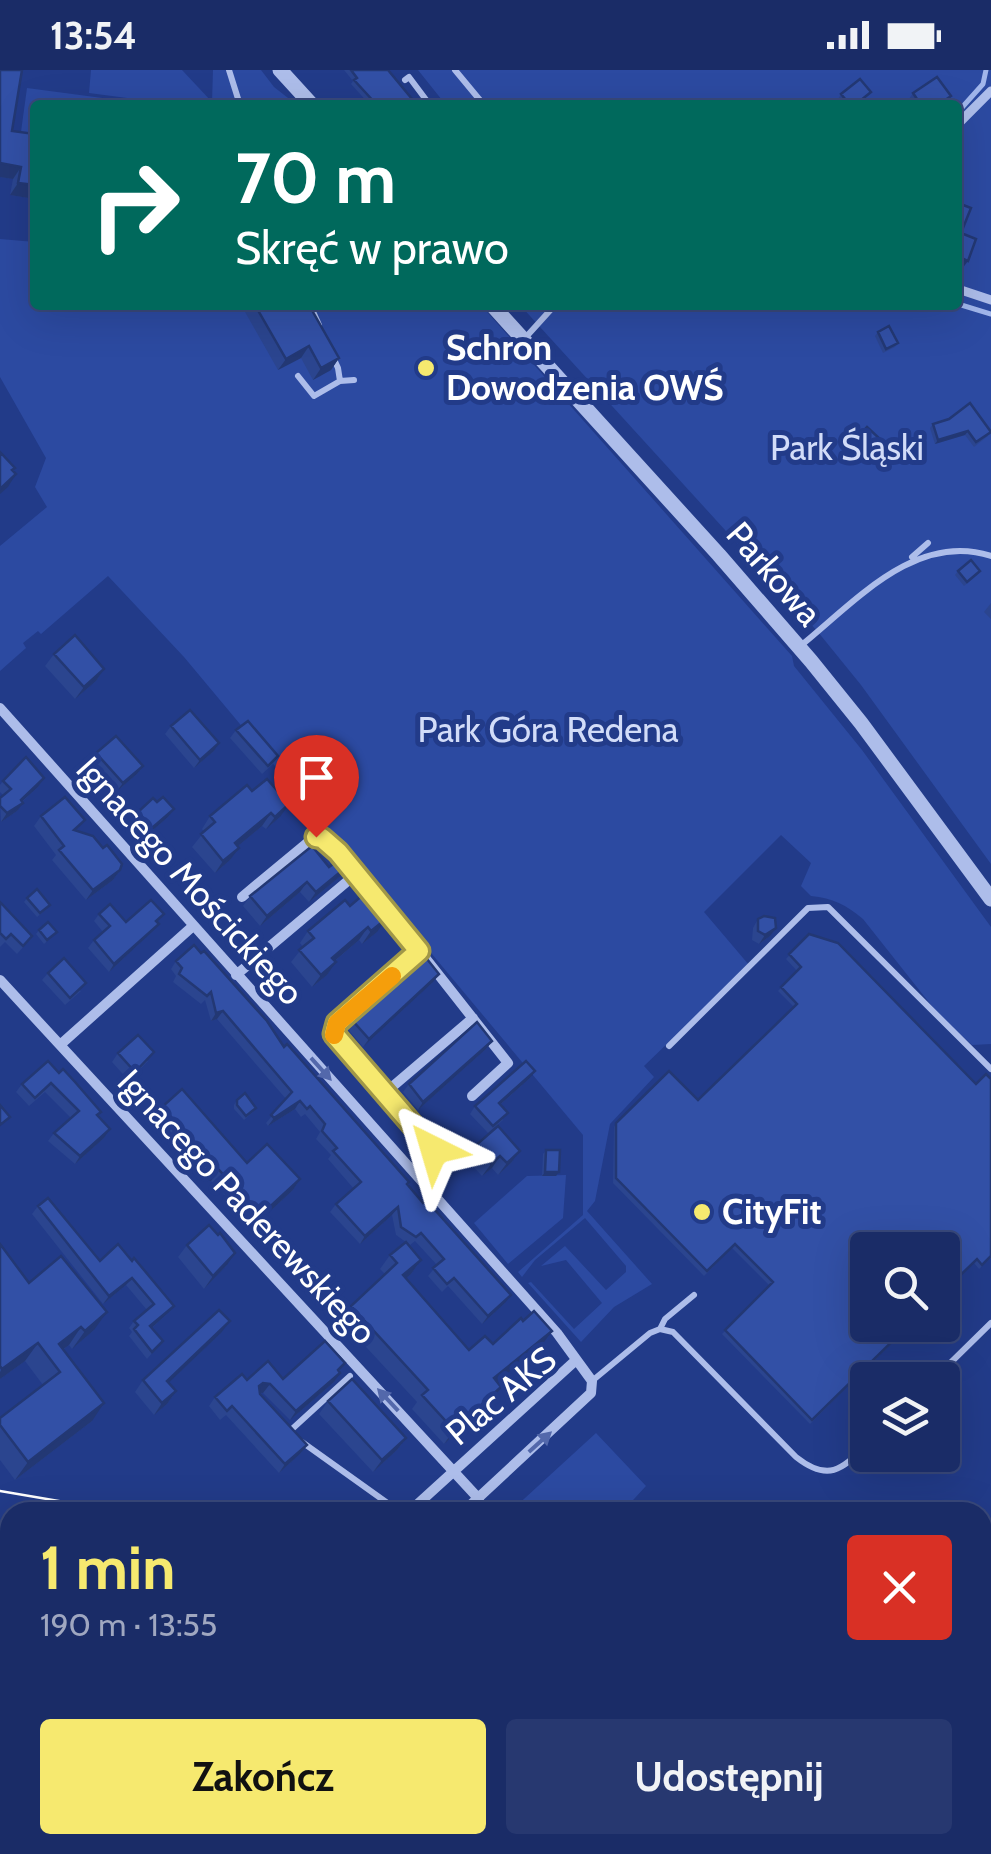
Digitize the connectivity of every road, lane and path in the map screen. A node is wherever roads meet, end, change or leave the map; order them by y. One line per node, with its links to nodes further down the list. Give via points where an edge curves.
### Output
1 (229, 70): 6 (lane)
2 (280, 70): 7 (street)
3 (454, 70): 9 (lane)
4 (404, 80): 8 (lane, via 408,76)
5 (991, 90): 10 (street)
6 (238, 100)
7 (307, 100)
8 (426, 100)
9 (480, 100)
10 (962, 120)
11 (962, 290): 12 (street)
12 (991, 300)
13 (312, 310): 16 (lane)
14 (497, 310): 17 (street, Parkowa)
15 (551, 310): 17 (lane)
16 (320, 328)
17 (524, 340): 25 (street, Parkowa)
18 (326, 344): 21 (lane)
19 (298, 376): 21 (lane, via 314,396)
20 (354, 380): 21 (lane)
21 (340, 381)
22 (928, 542): 24 (lane)
23 (991, 556): 24 (lane, via 954,551)
24 (908, 562): 25 (lane)
25 (799, 648): 29 (street, Parkowa)
26 (0, 708): 30 (street, Ignacego Mościckiego)
27 (356, 874): 28 (street, via 316,837); 31 (street); 32 (street)
28 (242, 897)
29 (991, 899)
30 (193, 926): 32 (street, Ignacego Mościckiego); 35 (street)
31 (419, 951): 34 (street); 38 (lane, via 337,1023 334,1034)
32 (236, 975): 40 (street, Ignacego Mościckiego, one-way to 40)
33 (0, 980): 35 (street, Ignacego Paderewskiego)
34 (472, 1018): 38 (street); 39 (street, via 508,1063)
35 (60, 1045): 51 (street, Ignacego Paderewskiego, one-way to 35)
36 (669, 1046): 37 (lane, via 808,908 828,907)
37 (991, 1069)
38 (385, 1093): 40 (lane, via 434,1150 434,1159)
39 (472, 1096)
40 (416, 1176): 44 (street, Ignacego Mościckiego, via 557,1333)
41 (694, 1295): 43 (lane)
42 (991, 1323): 45 (lane)
43 (660, 1329): 47 (lane); 50 (lane, via 673,1332 796,1456 818,1471)
44 (574, 1361): 47 (street, Plac AKS); 51 (street, Plac AKS)
45 (951, 1362)
46 (350, 1376): 49 (lane)
47 (592, 1381): 52 (street, Plac AKS, one-way to 47, via 582,1404)
48 (281, 1420): 49 (lane)
49 (292, 1430): 53 (lane)
50 (850, 1460)
51 (453, 1472): 52 (street, Plac AKS); 54 (street, Plac AKS)
52 (479, 1499): 55 (street, Plac AKS)
53 (386, 1502)
54 (420, 1502)
55 (476, 1502)

